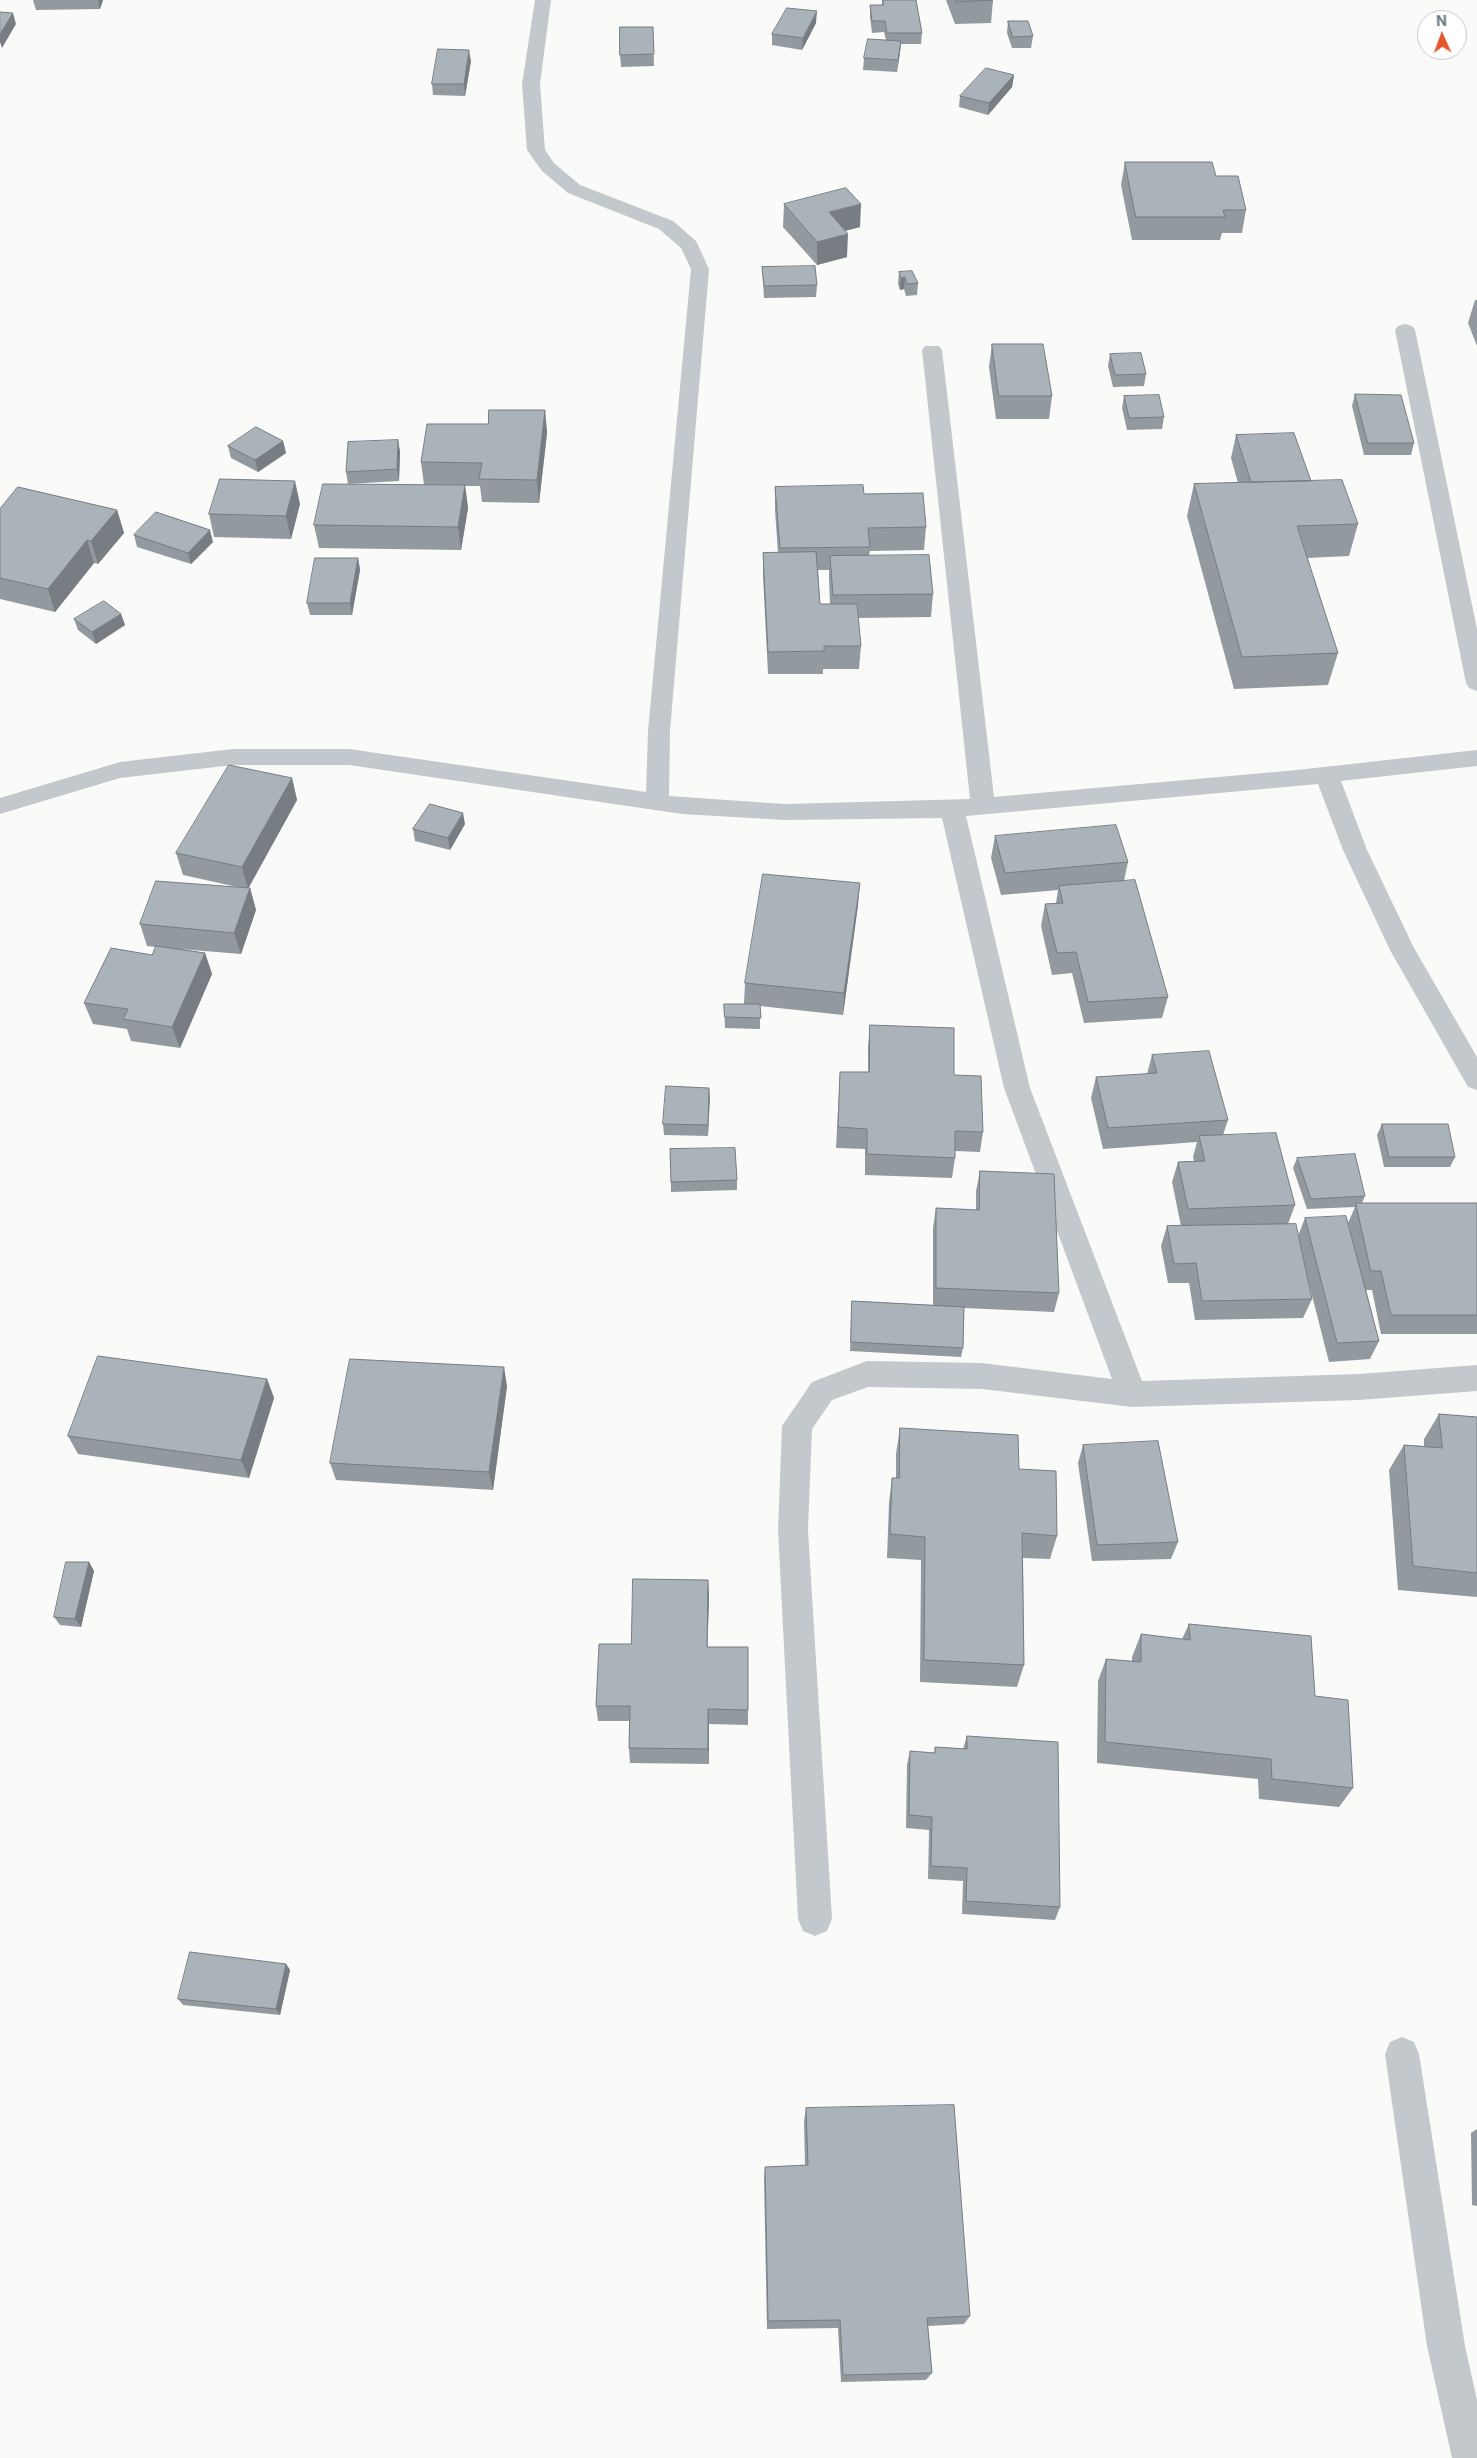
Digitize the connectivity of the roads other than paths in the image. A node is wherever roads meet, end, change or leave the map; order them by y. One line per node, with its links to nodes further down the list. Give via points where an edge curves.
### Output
1 (543, 0): 7 (street, via 531,84 536,150 548,167 574,190 666,226 689,245 700,268 659,732)
2 (1405, 330): 4 (street)
3 (932, 350): 9 (street)
4 (1477, 683)
5 (1477, 758): 6 (street)
6 (1326, 774): 9 (street); 11 (street, via 1355,850 1402,950)
7 (657, 803): 8 (street, via 349,758 233,757 120,770); 10 (street, via 785,812)
8 (0, 806)
9 (983, 807): 10 (street)
10 (952, 810): 13 (street, via 1017,1088)
11 (1477, 1080)
12 (1477, 1378): 13 (street, via 1359,1387)
13 (1132, 1394): 14 (street, via 982,1376 867,1374 822,1391 797,1426 793,1530)
14 (815, 1919)
15 (1402, 2054): 16 (street, via 1446,2346)
16 (1471, 2458)

